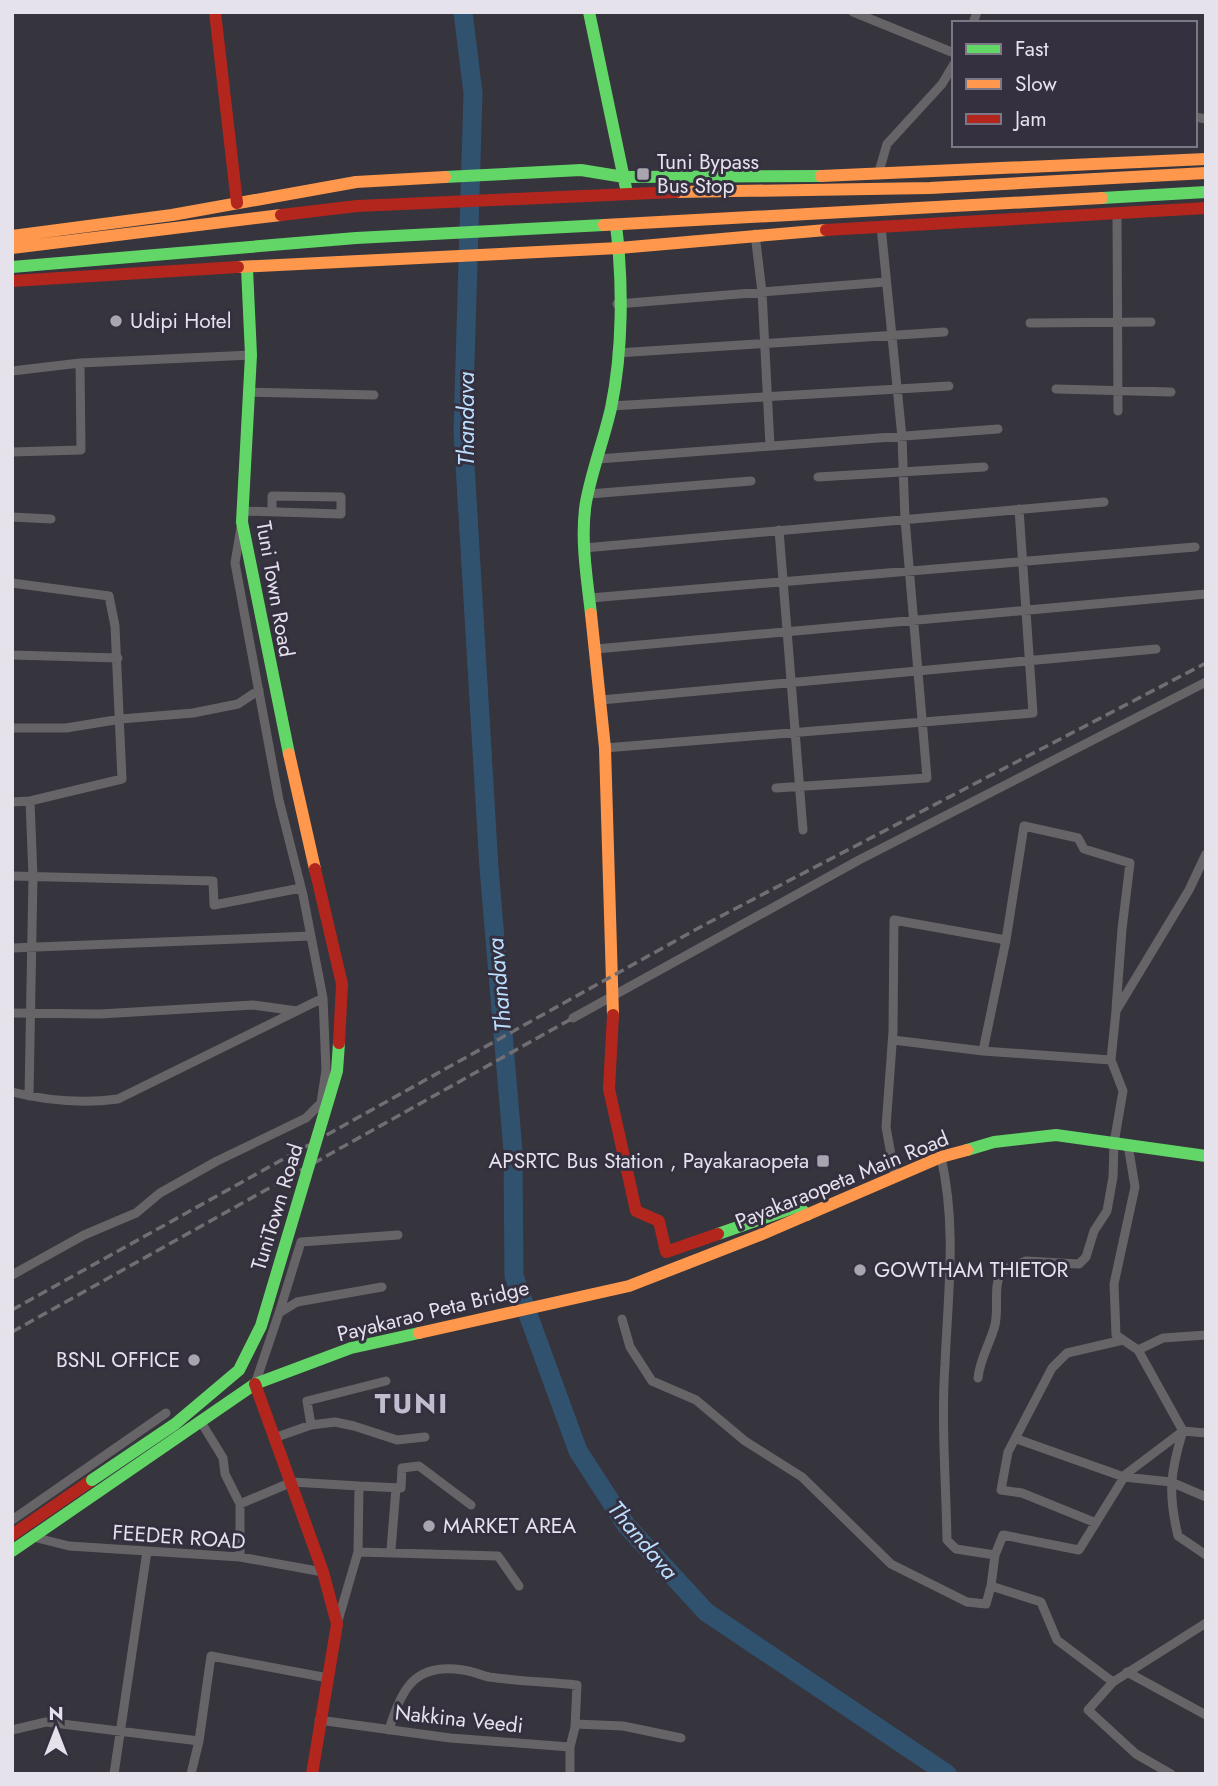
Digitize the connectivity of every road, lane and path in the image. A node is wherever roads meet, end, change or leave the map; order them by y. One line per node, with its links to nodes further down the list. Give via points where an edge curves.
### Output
1 (215, 12): 12 (main road)
2 (589, 12): 9 (main road)
3 (853, 12): 4 (street)
4 (952, 52)
5 (952, 67): 8 (street, via 887,144)
6 (1206, 159): 8 (main road)
7 (1206, 173): 11 (main road, via 930,188)
8 (878, 175): 9 (main road)
9 (624, 177): 11 (main road); 12 (main road, via 581,170 356,181)
10 (1206, 192): 15 (main road)
11 (627, 193): 20 (main road, via 357,206)
12 (237, 203): 18 (main road)
13 (1206, 208): 14 (main road)
14 (1117, 213): 16 (main road); 27 (street)
15 (616, 225): 19 (main road); 21 (main road, via 356,238)
16 (881, 226): 17 (main road); 24 (street)
17 (755, 234): 19 (main road); 25 (street)
18 (12, 236)
19 (620, 247): 22 (main road); 26 (main road)
20 (12, 248)
21 (12, 267)
22 (247, 268): 23 (main road); 34 (main road, Tuni Town Road)
23 (12, 281)
24 (885, 282): 25 (street); 31 (street)
25 (762, 292): 26 (street); 32 (street)
26 (617, 304): 33 (main road)
27 (1119, 322): 28 (street); 29 (street); 40 (street)
28 (1151, 322)
29 (1030, 323)
30 (944, 332): 31 (street)
31 (890, 335): 32 (street); 38 (street)
32 (764, 343): 33 (street); 44 (street)
33 (617, 353): 45 (main road)
34 (251, 355): 35 (street); 41 (main road, Tuni Town Road)
35 (80, 363): 36 (street); 50 (street, via 81,450)
36 (12, 371)
37 (949, 386): 38 (street)
38 (896, 389): 44 (street); 48 (street)
39 (1056, 389): 40 (street)
40 (1118, 391): 42 (street); 46 (street)
41 (248, 392): 43 (street); 61 (main road, Tuni Town Road)
42 (1171, 392)
43 (374, 395)
44 (767, 396): 45 (street); 49 (street)
45 (611, 406): 51 (main road)
46 (1118, 411)
47 (998, 429): 48 (street)
48 (902, 437): 49 (street); 53 (street)
49 (770, 446): 51 (street)
50 (12, 452)
51 (598, 459): 56 (main road)
52 (984, 467): 53 (street)
53 (903, 471): 54 (street); 63 (street)
54 (818, 477)
55 (751, 481): 56 (street)
56 (589, 494): 66 (main road)
57 (1104, 502): 58 (street)
58 (1019, 509): 63 (street); 67 (street)
59 (272, 512): 59 (street, via 272,496 341,496 341,514); 61 (street)
60 (12, 517): 62 (street)
61 (242, 517): 84 (street, via 235,563); 97 (main road, Tuni Town Road, via 270,672)
62 (51, 519)
63 (905, 519): 64 (street); 68 (street)
64 (779, 530): 66 (street); 69 (street)
65 (1195, 547): 67 (street)
66 (584, 548): 72 (main road)
67 (1022, 561): 68 (street); 73 (street)
68 (910, 571): 69 (street); 74 (street)
69 (783, 582): 72 (street); 75 (street)
70 (12, 583): 79 (street, via 109,596)
71 (1206, 594): 73 (street)
72 (590, 598): 76 (main road)
73 (1026, 610): 74 (street); 80 (street)
74 (914, 621): 75 (street); 81 (street)
75 (787, 632): 76 (street); 83 (street)
76 (596, 649): 85 (main road)
77 (1156, 649): 80 (street)
78 (12, 655): 79 (street)
79 (118, 658): 86 (street)
80 (1029, 661): 81 (street); 87 (street, via 1033,713)
81 (918, 671): 83 (street); 87 (street)
82 (1206, 682): 105 (street, via 859,860)
83 (791, 683): 85 (street); 89 (street)
84 (259, 690): 86 (street, via 238,704); 100 (street, via 279,800)
85 (601, 700): 90 (main road)
86 (121, 719): 88 (street, via 66,728); 94 (street, via 122,779)
87 (923, 722): 89 (street); 91 (street, via 927,778)
88 (12, 728)
89 (795, 733): 90 (street); 91 (street)
90 (605, 748): 105 (main road)
91 (800, 786): 92 (street); 95 (street)
92 (776, 788)
93 (12, 802): 94 (street)
94 (30, 802): 99 (street)
95 (803, 830)
96 (1206, 854): 108 (street)
97 (315, 869): 153 (main road, TuniTown Road, bridge, via 342,984 337,1071 261,1326 239,1370 174,1424)
98 (12, 876): 99 (street)
99 (33, 876): 100 (street, via 213,881 214,905); 104 (street)
100 (302, 888): 101 (street)
101 (311, 936): 104 (street); 106 (street)
102 (1006, 940): 108 (street, via 1024,826 1078,838 1084,849 1130,863); 112 (street, via 894,920); 113 (street)
103 (12, 948): 104 (street)
104 (31, 948): 110 (street)
105 (614, 995): 111 (street); 122 (main road, via 610,1090 626,1177 636,1211 659,1221 666,1252 797,1206)
106 (323, 998): 107 (street); 124 (street, via 326,1070 321,1103 306,1118 217,1161 160,1193 136,1213)
107 (297, 1011): 110 (street, via 253,1005); 116 (street, via 118,1099 60,1102)
108 (1116, 1011): 114 (street)
109 (12, 1013): 110 (street)
110 (31, 1013): 116 (street)
111 (573, 1018)
112 (892, 1040): 113 (street); 121 (street, via 886,1127)
113 (983, 1051): 114 (street)
114 (1111, 1060): 117 (street, via 1123,1091)
115 (12, 1091): 116 (street)
116 (29, 1096)
117 (1114, 1143): 118 (main road, Payakaraopeta Main Road); 120 (main road, Payakaraopeta Main Road, via 1056,1135 994,1142); 132 (street, via 1107,1211 1094,1231 1086,1257 1079,1264 1026,1261 1002,1270 997,1279 995,1324 979,1362)
118 (1128, 1146): 119 (main road, Payakaraopeta Main Road); 130 (street, via 1135,1187 1114,1284 1116,1335)
119 (1206, 1156)
120 (941, 1157): 121 (main road, Payakaraopeta Main Road); 159 (street, via 953,1258 944,1367 947,1540 956,1549)
121 (895, 1177): 122 (main road, Payakaraopeta Main Road)
122 (807, 1215): 126 (main road, Payakaraopeta Main Road)
123 (398, 1235): 127 (street, via 301,1242)
124 (12, 1275)
125 (382, 1287): 127 (street, via 296,1302)
126 (624, 1287): 134 (main road, Payakarao Peta Bridge, via 351,1348)
127 (279, 1313): 134 (street)
128 (622, 1319): 164 (street, via 630,1346 652,1381 695,1400 745,1441 802,1477 891,1564 967,1602 986,1604)
129 (1206, 1335): 131 (street, via 1163,1338)
130 (1123, 1340): 131 (street); 142 (street, via 1067,1353 1052,1368)
131 (1138, 1350): 138 (street)
132 (978, 1378)
133 (386, 1381): 137 (street, via 307,1401)
134 (255, 1384): 136 (main road, Payakarao Peta Bridge); 141 (main road)
135 (166, 1413): 151 (street)
136 (201, 1422): 149 (street, via 223,1458 225,1474); 154 (main road, Payakarao Peta Bridge)
137 (311, 1425): 140 (street, via 335,1422 397,1440); 141 (street)
138 (1183, 1431): 139 (street); 143 (street); 145 (street)
139 (1206, 1433)
140 (425, 1437)
141 (274, 1438): 144 (main road)
142 (1017, 1439): 143 (street); 152 (street, via 1008,1452 1001,1490 1022,1493)
143 (1124, 1477): 145 (street); 152 (street)
144 (292, 1482): 146 (street); 149 (street); 162 (main road)
145 (1171, 1482): 148 (street); 160 (street, via 1170,1504 1178,1536)
146 (359, 1486): 147 (street); 158 (street)
147 (396, 1488): 150 (street, via 401,1488 402,1468 419,1466); 155 (street)
148 (1206, 1497)
149 (240, 1504): 161 (street)
150 (471, 1505)
151 (12, 1520)
152 (1096, 1523): 159 (street, via 1079,1550 1003,1535)
153 (12, 1535)
154 (33, 1537): 156 (main road, Payakarao Peta Bridge); 157 (street, FEEDER ROAD, via 69,1546)
155 (391, 1550): 158 (street); 163 (street, via 498,1556)
156 (12, 1551)
157 (147, 1551): 161 (street, FEEDER ROAD); 175 (street)
158 (358, 1552): 166 (street)
159 (995, 1555): 164 (street)
160 (1206, 1555)
161 (240, 1557): 162 (street, FEEDER ROAD)
162 (323, 1572): 166 (main road)
163 (519, 1586)
164 (991, 1586): 169 (street, via 1041,1602 1058,1640)
165 (1206, 1623): 167 (street)
166 (337, 1625): 168 (main road)
167 (1127, 1672): 169 (street); 170 (street)
168 (328, 1678): 171 (main road); 177 (street, via 211,1656)
169 (1113, 1682): 183 (street, via 1088,1710 1136,1754)
170 (1206, 1715)
171 (319, 1720): 174 (street, Nakkina Veedi); 181 (main road)
172 (575, 1724): 174 (street, via 577,1685 438,1668 403,1690); 176 (street, via 623,1726); 178 (street)
173 (12, 1730): 175 (street, via 46,1722)
174 (388, 1730): 178 (street, Nakkina Veedi)
175 (117, 1733): 177 (street); 179 (street)
176 (681, 1738)
177 (199, 1741): 180 (street)
178 (570, 1747): 182 (street)
179 (114, 1774)
180 (191, 1774)
181 (312, 1774)
182 (570, 1774)
183 (1171, 1774)

